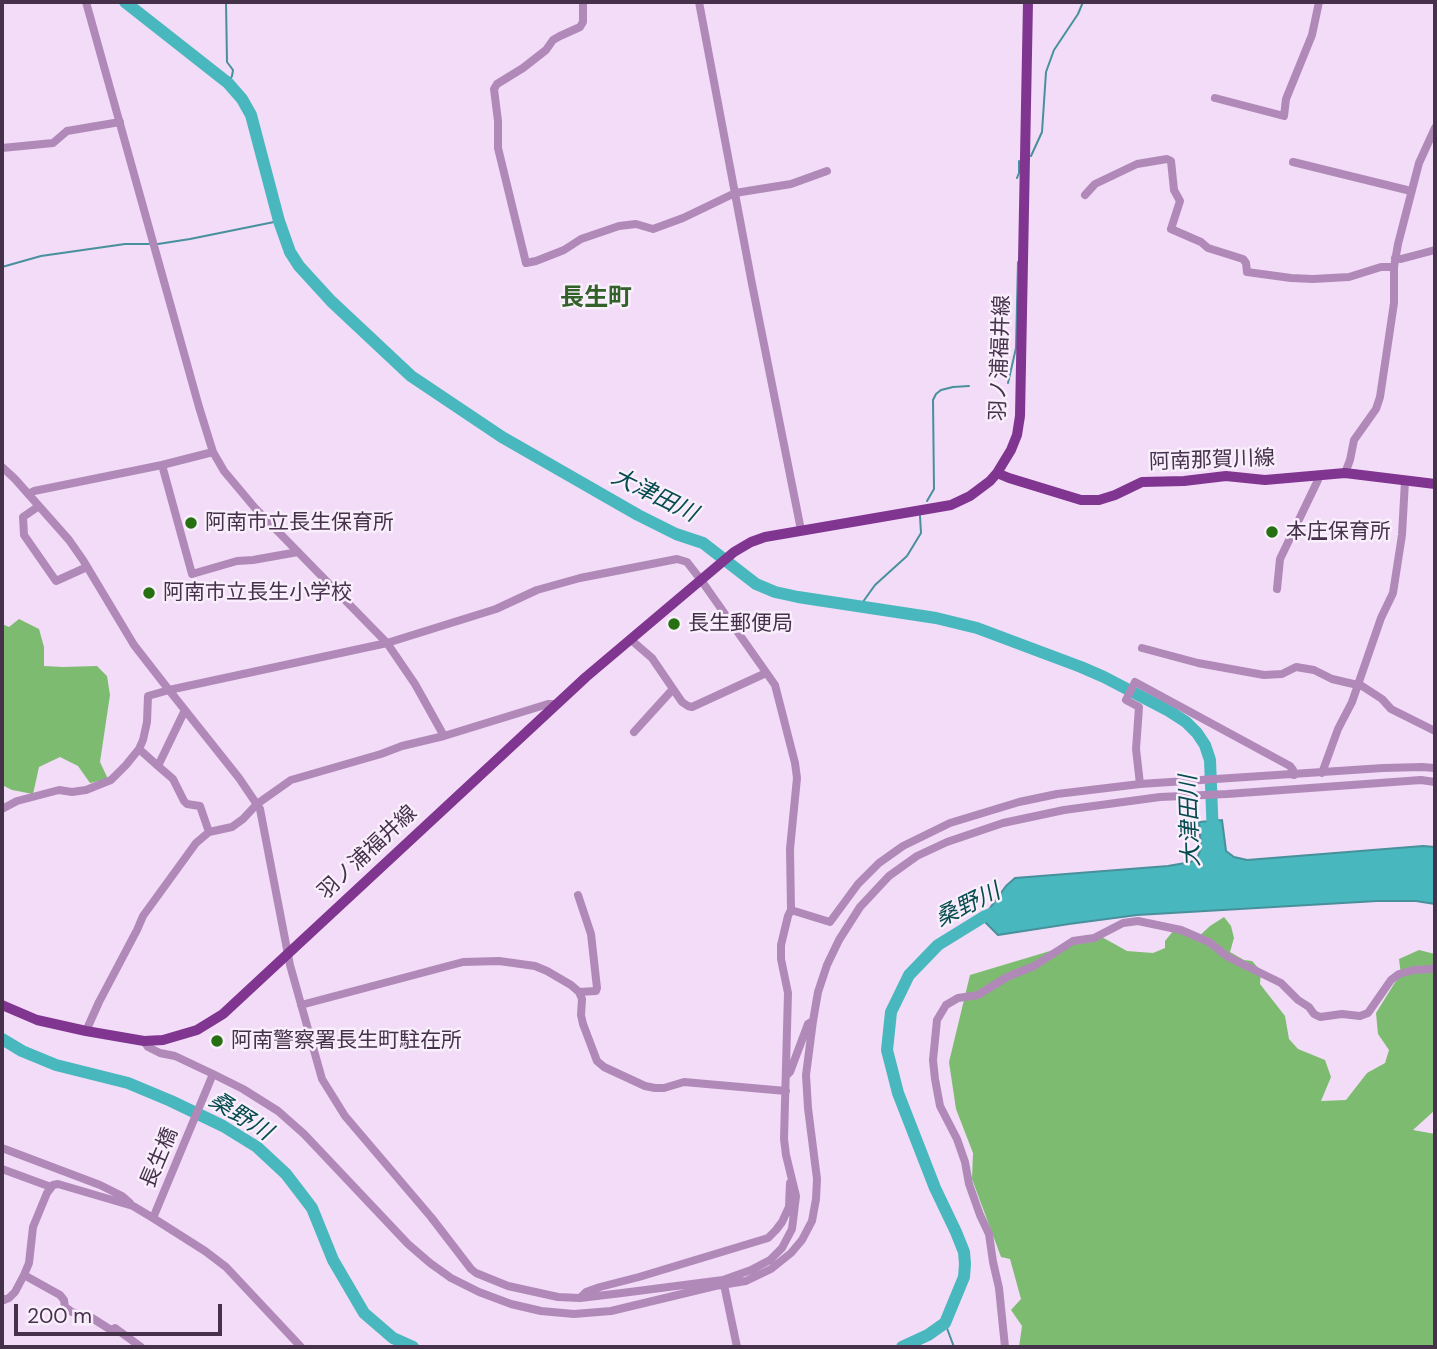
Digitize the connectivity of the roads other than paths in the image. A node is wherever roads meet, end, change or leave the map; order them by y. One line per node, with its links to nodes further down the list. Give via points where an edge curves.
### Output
1 (86, 2): 7 (street)
2 (583, 2): 13 (street, via 580,27 553,40 494,89 498,148 526,263 619,226 653,229)
3 (699, 2): 13 (street)
4 (1028, 2): 20 (main road, 羽ノ浦福井線, via 1020,416 1017,435)
5 (1320, 2): 6 (street, via 1284,116)
6 (1215, 98)
7 (120, 122): 9 (street, via 67,131 53,143); 17 (street)
8 (1435, 128): 12 (street)
9 (2, 148)
10 (1293, 163): 12 (street)
11 (827, 171): 13 (street, via 790,184)
12 (1411, 191): 16 (street)
13 (735, 193): 27 (street)
14 (1085, 195): 16 (street, via 1095,184 1137,164 1167,159 1180,201 1171,229 1243,260 1247,272 1291,278 1349,277)
15 (1435, 250): 16 (street)
16 (1395, 262): 21 (street, via 1394,303 1380,397 1354,440)
17 (213, 452): 18 (street); 28 (street, via 247,499)
18 (162, 465): 25 (street); 28 (street, via 192,574 237,561)
19 (2, 467): 25 (street)
20 (998, 473): 22 (main road, 阿南那賀川線, via 1081,500 1099,500 1142,482); 27 (main road, 羽ノ浦福井線, via 951,505)
21 (1345, 473): 22 (main road, 阿南那賀川線); 23 (main road, 阿南那賀川線)
22 (1317, 475): 31 (street, via 1280,559)
23 (1405, 481): 24 (main road, 阿南那賀川線); 36 (street, via 1395,587)
24 (1435, 484)
25 (28, 494): 26 (street)
26 (39, 506): 29 (street); 29 (street, via 23,517 24,535 56,582)
27 (802, 530): 30 (main road, 羽ノ浦福井線, via 751,542)
28 (298, 552): 33 (street)
29 (87, 568): 38 (street, via 134,645)
30 (701, 580): 32 (main road, 羽ノ浦福井線); 33 (street, via 687,562 677,559 580,578); 35 (street)
31 (1277, 590)
32 (630, 639): 37 (street, via 652,657); 39 (main road, 羽ノ浦福井線)
33 (387, 643): 38 (street); 43 (street)
34 (1142, 648): 36 (street, via 1264,675 1296,667 1314,670)
35 (766, 673): 37 (street, via 692,707); 55 (street, via 775,685 797,778 790,849)
36 (1357, 685): 41 (street, via 1391,709); 47 (street)
37 (673, 689): 42 (street)
38 (169, 690): 40 (street); 44 (street, via 148,696 146,729)
39 (556, 704): 43 (street); 56 (main road, 羽ノ浦福井線)
40 (185, 710): 45 (street); 51 (street)
41 (1435, 730)
42 (634, 732)
43 (444, 736): 51 (street, via 291,780)
44 (139, 749): 45 (street); 52 (street, via 111,780 99,786 59,790)
45 (158, 766): 53 (street, via 173,779 187,804 200,806)
46 (1435, 768): 47 (street)
47 (1322, 773): 48 (street)
48 (1294, 775): 50 (street); 50 (street, via 1290,766 1135,682 1126,700 1139,707 1136,749)
49 (1435, 782): 61 (street, via 1160,797 1064,810 1003,823 947,842 890,876 860,907 827,965)
50 (1140, 784): 55 (street, via 1044,797 950,823 880,863 830,922)
51 (257, 804): 53 (street, via 232,827); 56 (street)
52 (2, 809)
53 (209, 832): 62 (street, via 143,916)
54 (578, 895): 58 (street, via 591,934 597,988)
55 (791, 910): 65 (street, via 781,945 788,993)
56 (289, 953): 60 (street); 63 (main road, 羽ノ浦福井線, via 223,1014 197,1030)
57 (1435, 967): 80 (street, via 1399,974 1368,1013 1320,1017 1281,983 1228,957 1209,942 1138,920 1094,938 1073,941 978,995 946,1005 937,1020 935,1079 940,1106 957,1139 989,1234)
58 (579, 992): 60 (street, via 535,966 484,960); 66 (street, via 583,1024 597,1061 604,1067 655,1088 684,1082)
59 (2, 1005): 62 (main road, 羽ノ浦福井線, via 37,1020)
60 (300, 1005): 76 (street, via 331,1095 471,1269 508,1286)
61 (813, 1021): 65 (street); 74 (street, via 806,1075 817,1179 812,1221 791,1253 771,1269)
62 (86, 1031): 63 (main road, 羽ノ浦福井線)
63 (144, 1041): 64 (street, via 148,1047)
64 (213, 1076): 72 (street, 長生橋); 74 (street, via 278,1111 408,1244 451,1278 479,1292 541,1311 574,1314 611,1311)
65 (786, 1076): 66 (street)
66 (786, 1091): 69 (street, via 784,1139)
67 (2, 1147): 71 (street, via 100,1185)
68 (2, 1169): 70 (street)
69 (791, 1177): 74 (street, via 795,1213 782,1248 770,1260); 76 (street, via 789,1207 768,1238 600,1287)
70 (51, 1187): 71 (street, via 58,1184); 73 (street, via 33,1227)
71 (133, 1206): 72 (street)
72 (155, 1215): 78 (street, via 226,1267)
73 (24, 1275): 75 (street, via 15,1292); 77 (street, via 60,1295 72,1312 111,1330 116,1328)
74 (724, 1285): 76 (street); 79 (street)
75 (2, 1298)
76 (580, 1298)
77 (141, 1347)
78 (301, 1347)
79 (737, 1347)
80 (1005, 1347)

